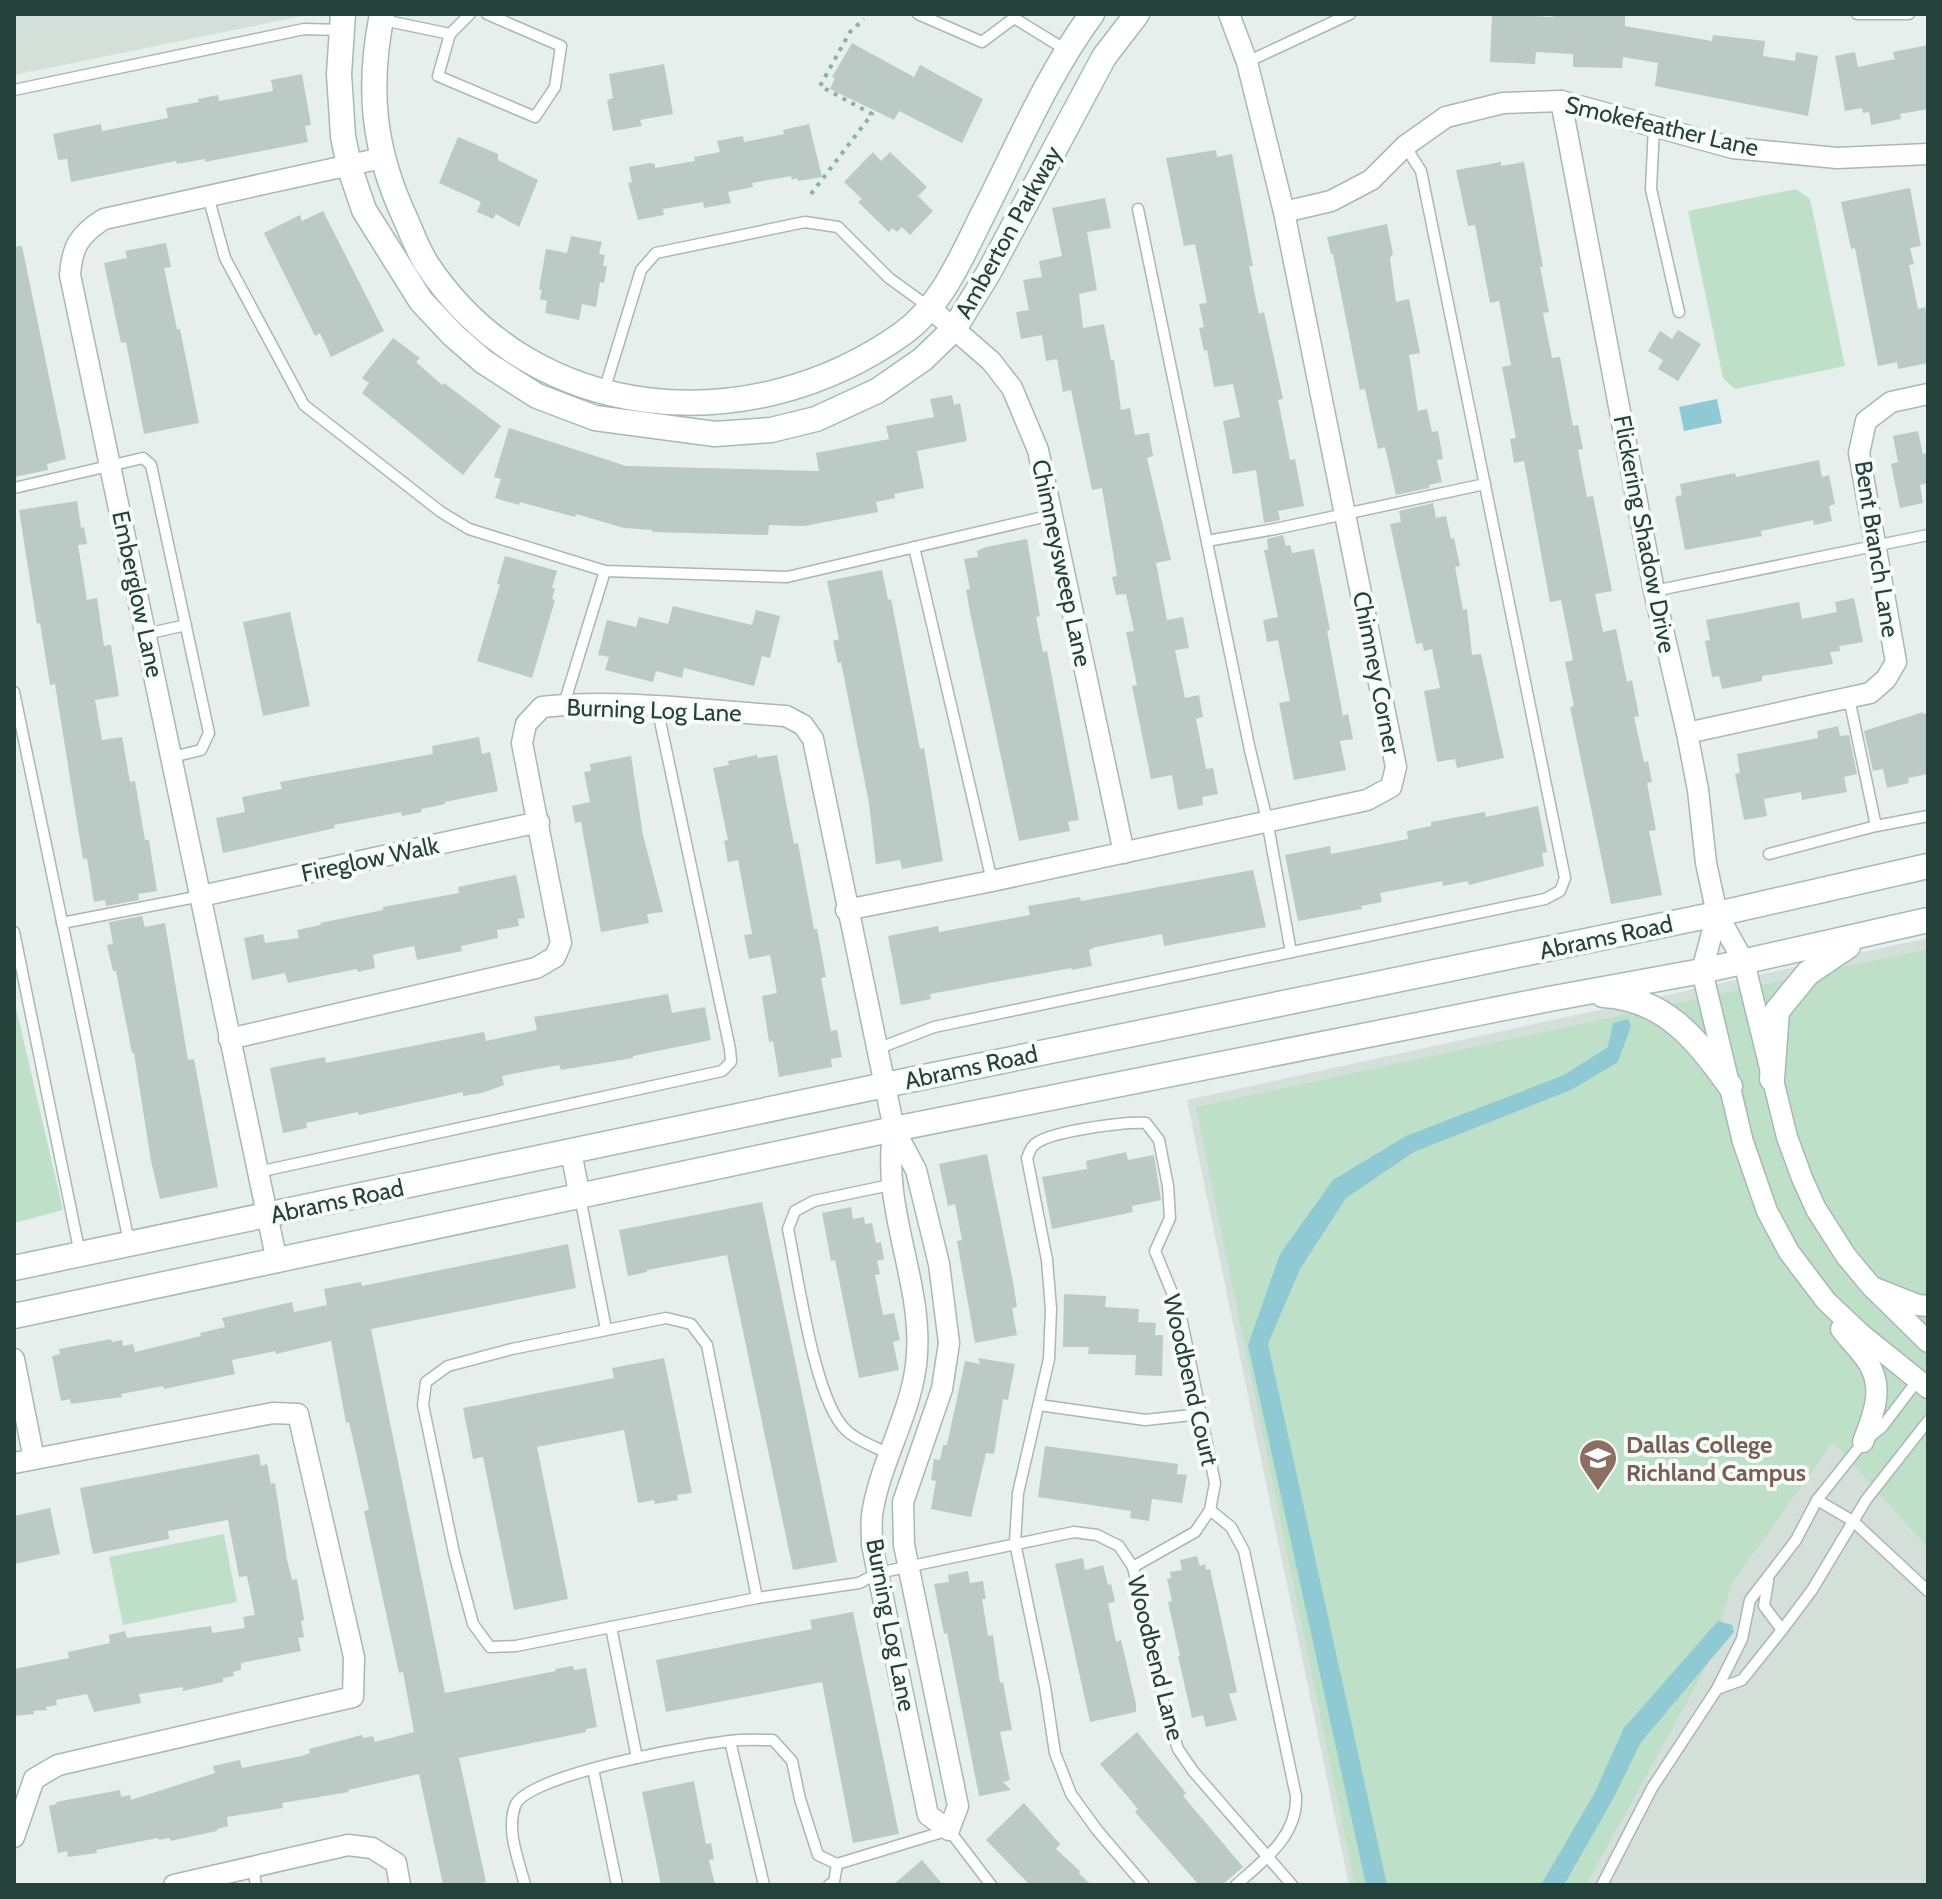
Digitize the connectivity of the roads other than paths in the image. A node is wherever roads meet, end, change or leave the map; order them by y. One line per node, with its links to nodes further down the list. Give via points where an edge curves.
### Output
1 (470, 14): 13 (lane)
2 (487, 14): 13 (lane, via 561,46 555,87 535,117 438,76)
3 (918, 14): 10 (lane, via 982,42)
4 (1092, 14): 14 (main road, Amberton Parkway)
5 (1137, 14): 28 (main road, Amberton Parkway, via 1104,57)
6 (1229, 14): 15 (street, Chimney Corner)
7 (1350, 14): 15 (lane)
8 (1857, 14): 9 (lane)
9 (1909, 14)
10 (1013, 16): 14 (lane)
11 (381, 17): 13 (lane); 21 (main road, Amberton Parkway, via 372,84)
12 (342, 22): 16 (lane); 22 (main road, Amberton Parkway, via 339,74)
13 (450, 34)
14 (1066, 50): 26 (main road, Amberton Parkway)
15 (1247, 62): 25 (street, Chimney Corner)
16 (14, 90)
17 (1561, 101): 18 (street, Smokefeather Lane); 19 (street, Smokefeather Lane, via 1503,103 1446,117); 41 (street, Flickering Shadow Drive)
18 (1654, 126): 20 (street, Smokefeather Lane, via 1733,148 1837,158); 27 (lane, via 1651,189)
19 (1405, 146): 25 (street, Smokefeather Lane, via 1371,180 1331,201); 32 (lane, via 1421,171)
20 (1928, 154)
21 (382, 158): 22 (street, Emberglow Lane); 29 (main road, Amberton Parkway, via 426,262 461,306 532,365)
22 (349, 166): 23 (street, Emberglow Lane); 28 (main road, Amberton Parkway, via 364,210 421,301 453,335 537,396 595,418 715,434 771,430 816,419 877,391)
23 (208, 196): 31 (street, Emberglow Lane, via 104,219 87,229 71,252 70,275); 40 (lane, via 225,258 304,405 469,529)
24 (1138, 209): 37 (lane)
25 (1284, 212): 34 (street, Chimney Corner)
26 (930, 308): 28 (street, Chimneysweep Lane); 29 (main road, Amberton Parkway, via 905,333 858,362 749,400 695,404); 29 (lane, via 889,278 838,227 805,222 656,253 641,270)
27 (1679, 312)
28 (954, 329): 35 (street, Chimneysweep Lane, via 1012,388 1038,450)
29 (604, 391)
30 (1928, 394): 38 (street, Bent Branch Lane, via 1891,402 1866,421 1859,453)
31 (110, 465): 33 (lane); 42 (lane, via 143,458 151,465); 43 (street, Emberglow Lane)
32 (1485, 484): 34 (lane); 65 (lane, via 1565,878 1560,891 1545,899)
33 (14, 488)
34 (1345, 513): 37 (lane); 51 (street, Chimney Corner, via 1394,777 1391,787 1367,800)
35 (1052, 515): 39 (lane); 54 (street, Chimneysweep Lane)
36 (1928, 535): 38 (lane)
37 (1207, 541): 51 (lane)
38 (1875, 545): 41 (lane); 45 (street, Bent Branch Lane, via 1896,662 1870,693)
39 (914, 547): 40 (lane, via 787,577); 57 (lane)
40 (605, 571): 46 (lane)
41 (1654, 591): 48 (street, Flickering Shadow Drive)
42 (186, 625): 43 (lane); 49 (lane, via 209,733 201,750)
43 (146, 634): 49 (street, Emberglow Lane)
44 (14, 692): 62 (lane)
45 (1849, 698): 48 (street, Bent Branch Lane); 53 (lane)
46 (564, 704): 47 (street, Burning Log Lane); 52 (street, Burning Log Lane, via 542,707 526,724 522,743)
47 (657, 707): 59 (street, Burning Log Lane, via 786,716 803,725 813,739); 76 (lane, via 731,1062 722,1071)
48 (1687, 733): 60 (street, Flickering Shadow Drive)
49 (172, 757): 58 (street, Emberglow Lane)
50 (1928, 816): 53 (lane)
51 (1267, 820): 54 (street, Chimney Corner); 65 (lane)
52 (539, 822): 58 (street, Fireglow Walk); 69 (street, Burning Log Lane, via 561,943 555,957 536,968)
53 (1876, 826): 55 (lane)
54 (1124, 853): 57 (street, Chimney Corner)
55 (1769, 854)
56 (1928, 866): 60 (main road, Abrams Road)
57 (992, 881): 59 (street, Chimney Corner)
58 (201, 896): 62 (lane); 69 (street, Emberglow Lane)
59 (846, 910): 70 (street, Burning Log Lane)
60 (1717, 914): 66 (street, Flickering Shadow Drive); 67 (street); 72 (main road, Abrams Road)
61 (1928, 920): 64 (main road, Abrams Road)
62 (62, 923): 80 (lane)
63 (14, 932): 81 (lane)
64 (1874, 933): 66 (main road, Abrams Road); 71 (main road, via 1828,957 1777,1011)
65 (1291, 952): 70 (lane, via 934,1027)
66 (1744, 962): 67 (main road, Abrams Road); 71 (street, Flickering Shadow Drive)
67 (1702, 971): 68 (main road, Abrams Road); 73 (street)
68 (1549, 999): 73 (main road, via 1606,995 1661,1012 1703,1046); 74 (main road, Abrams Road)
69 (229, 1039): 76 (street, Emberglow Lane)
70 (877, 1049): 72 (street, Burning Log Lane)
71 (1772, 1079): 84 (street, Flickering Shadow Drive, via 1806,1188 1846,1256)
72 (885, 1085): 74 (street, Burning Log Lane); 75 (main road, Abrams Road)
73 (1730, 1086): 85 (street, via 1767,1211 1789,1252)
74 (894, 1129): 77 (street, Burning Log Lane); 78 (main road, Abrams Road); 102 (street, Burning Log Lane, via 916,1170 939,1264 949,1343 942,1389 903,1502)
75 (571, 1152): 78 (street); 79 (main road, Abrams Road)
76 (258, 1172): 79 (street, Emberglow Lane)
77 (890, 1185): 96 (street, Burning Log Lane, via 917,1323 917,1355); 96 (lane, via 814,1201 795,1211 788,1229 819,1380 832,1413 847,1432)
78 (580, 1197): 82 (main road, Abrams Road); 88 (lane)
79 (267, 1216): 80 (main road, Abrams Road); 82 (street, Emberglow Lane)
80 (129, 1244): 81 (main road, Abrams Road)
81 (80, 1254): 83 (main road, Abrams Road)
82 (277, 1262): 87 (main road, Abrams Road)
83 (14, 1268)
84 (1871, 1286): 86 (street); 89 (street, Flickering Shadow Drive)
85 (1826, 1301): 91 (street); 95 (street, via 1842,1332 1874,1371 1878,1404)
86 (1928, 1306)
87 (14, 1316)
88 (606, 1329): 107 (lane, via 666,1318 691,1324 707,1345); 108 (lane, Woodbend Lane, via 448,1366 426,1382 423,1405 473,1624 490,1647)
89 (1928, 1342)
90 (14, 1359): 97 (street)
91 (1924, 1379): 95 (lane)
92 (1039, 1405): 93 (lane, via 1145,1420); 93 (lane, Woodbend Court, via 1049,1359 1051,1309 1027,1158 1033,1144 1048,1137 1146,1123 1159,1140 1168,1186 1170,1218 1155,1251 1180,1312); 101 (lane, via 1018,1493)
93 (1201, 1414): 99 (lane, Woodbend Court, via 1215,1483)
94 (1928, 1421): 100 (lane)
95 (1863, 1442): 98 (lane)
96 (889, 1454): 105 (street, Burning Log Lane, via 872,1515)
97 (24, 1461): 115 (street, via 273,1413 298,1414 354,1657 353,1697 58,1765 34,1779)
98 (1817, 1500): 100 (lane); 104 (lane)
99 (1210, 1510): 103 (lane, via 1195,1532); 116 (lane, via 1231,1527 1244,1551 1296,1796 1293,1822)
100 (1853, 1521): 106 (lane); 109 (lane)
101 (1015, 1543): 102 (lane, Woodbend Lane); 103 (lane, Woodbend Lane, via 1074,1532 1097,1535 1119,1546); 127 (lane, via 1055,1753 1071,1794)
102 (908, 1566): 105 (lane, Woodbend Lane); 114 (street, Burning Log Lane, via 958,1806)
103 (1133, 1567): 116 (lane, Woodbend Lane, via 1178,1749)
104 (1771, 1572): 109 (lane, via 1764,1606); 110 (lane, via 1750,1600 1742,1639)
105 (878, 1573): 107 (lane, Woodbend Lane, via 859,1583); 114 (street, Burning Log Lane, via 928,1815)
106 (1928, 1591)
107 (757, 1598): 108 (lane, Woodbend Lane)
108 (611, 1627): 112 (lane)
109 (1782, 1630): 110 (lane, via 1742,1680)
110 (1717, 1689): 130 (lane, via 1652,1788)
111 (730, 1741): 112 (lane); 117 (lane, via 773,1740 792,1761 818,1855); 124 (lane)
112 (637, 1758): 113 (lane)
113 (593, 1769): 122 (lane, via 561,1776 515,1804 512,1832); 123 (lane)
114 (949, 1830): 117 (lane); 126 (lane, Burning Log Lane)
115 (14, 1837)
116 (1268, 1856): 128 (lane); 129 (lane, Woodbend Lane)
117 (837, 1864): 125 (lane)
118 (254, 1876): 119 (street); 121 (street, via 348,1845 372,1848 396,1863)
119 (207, 1881): 120 (street)
120 (174, 1885)
121 (400, 1885)
122 (525, 1885)
123 (617, 1885)
124 (764, 1885)
125 (829, 1885)
126 (991, 1885)
127 (1144, 1885)
128 (1236, 1885)
129 (1292, 1885)
130 (1602, 1885)

